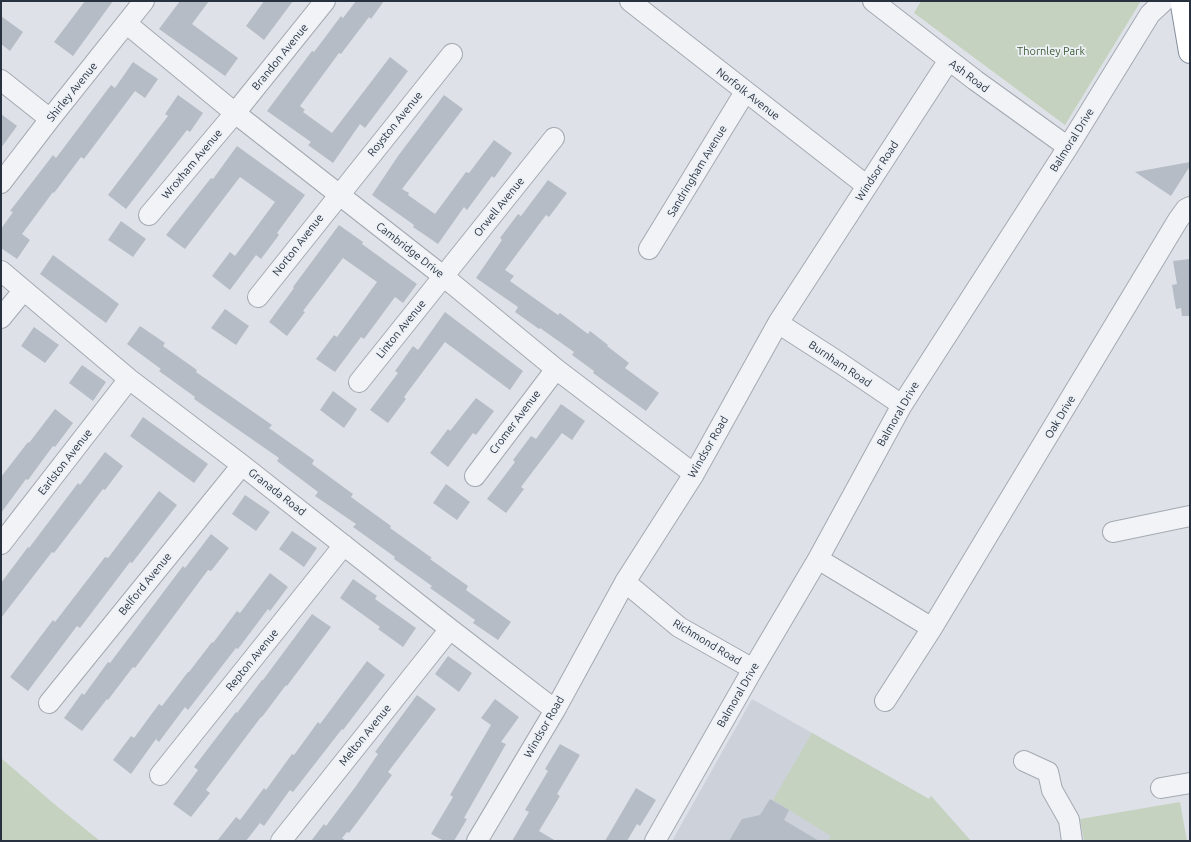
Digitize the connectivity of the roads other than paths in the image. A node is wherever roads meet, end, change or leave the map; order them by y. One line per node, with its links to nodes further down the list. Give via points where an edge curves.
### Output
1 (144, 1): 7 (street, Shirley Avenue)
2 (325, 1): 13 (street, Brandon Avenue)
3 (630, 1): 12 (street, Norfolk Avenue)
4 (873, 1): 10 (street, Ash Road)
5 (1164, 1): 16 (street, Balmoral Drive, via 1150,14)
6 (1183, 1): 8 (highway)
7 (127, 24): 13 (street, Cambridge Drive); 14 (street, Shirley Avenue)
8 (1190, 52)
9 (452, 54): 19 (street, Royston Avenue)
10 (949, 60): 16 (street, Ash Road); 18 (street, Windsor Road)
11 (1, 80): 14 (street)
12 (745, 92): 18 (street, Norfolk Avenue); 22 (street, Sandringham Avenue)
13 (235, 113): 19 (street, Cambridge Drive); 21 (street, Wroxham Avenue)
14 (50, 119): 17 (street, Shirley Avenue)
15 (554, 138): 24 (street, Orwell Avenue)
16 (1068, 147): 32 (street, Balmoral Drive)
17 (1, 183)
18 (867, 186): 28 (street, Windsor Road)
19 (339, 194): 24 (street, Cambridge Drive); 26 (street, Norton Avenue)
20 (1190, 207): 42 (street, Oak Drive, via 1178,220)
21 (149, 216)
22 (650, 249)
23 (1, 272): 25 (street, Granada Road)
24 (443, 276): 29 (street, Cambridge Drive); 31 (street, Linton Avenue)
25 (23, 291): 27 (street); 30 (street, Granada Road)
26 (258, 297)
27 (1, 318)
28 (778, 323): 32 (street, Burnham Road); 34 (street, Windsor Road)
29 (556, 369): 34 (street, Cambridge Drive); 35 (street, Cromer Avenue)
30 (129, 379): 33 (street, Granada Road); 38 (street, Earlston Avenue)
31 (359, 382)
32 (902, 405): 40 (street, Balmoral Drive)
33 (242, 465): 39 (street, Granada Road); 46 (street, Belford Avenue)
34 (694, 474): 41 (street, Windsor Road)
35 (475, 476)
36 (1190, 516): 37 (street)
37 (1113, 532)
38 (1, 544)
39 (344, 545): 43 (street, Granada Road); 49 (street, Repton Avenue)
40 (818, 559): 42 (street); 44 (street, Balmoral Drive)
41 (625, 582): 44 (street, Richmond Road, via 679,627); 47 (street, Windsor Road)
42 (932, 628): 45 (street, Oak Drive)
43 (450, 629): 47 (street, Granada Road); 52 (street, Melton Avenue)
44 (753, 669): 54 (street, Balmoral Drive)
45 (885, 701)
46 (49, 703)
47 (555, 710): 53 (street, Windsor Road)
48 (1024, 761): 55 (street, via 1048,772 1052,790 1069,820)
49 (160, 776)
50 (1190, 783): 51 (street)
51 (1160, 788)
52 (281, 841)
53 (477, 841)
54 (655, 841)
55 (1072, 841)

